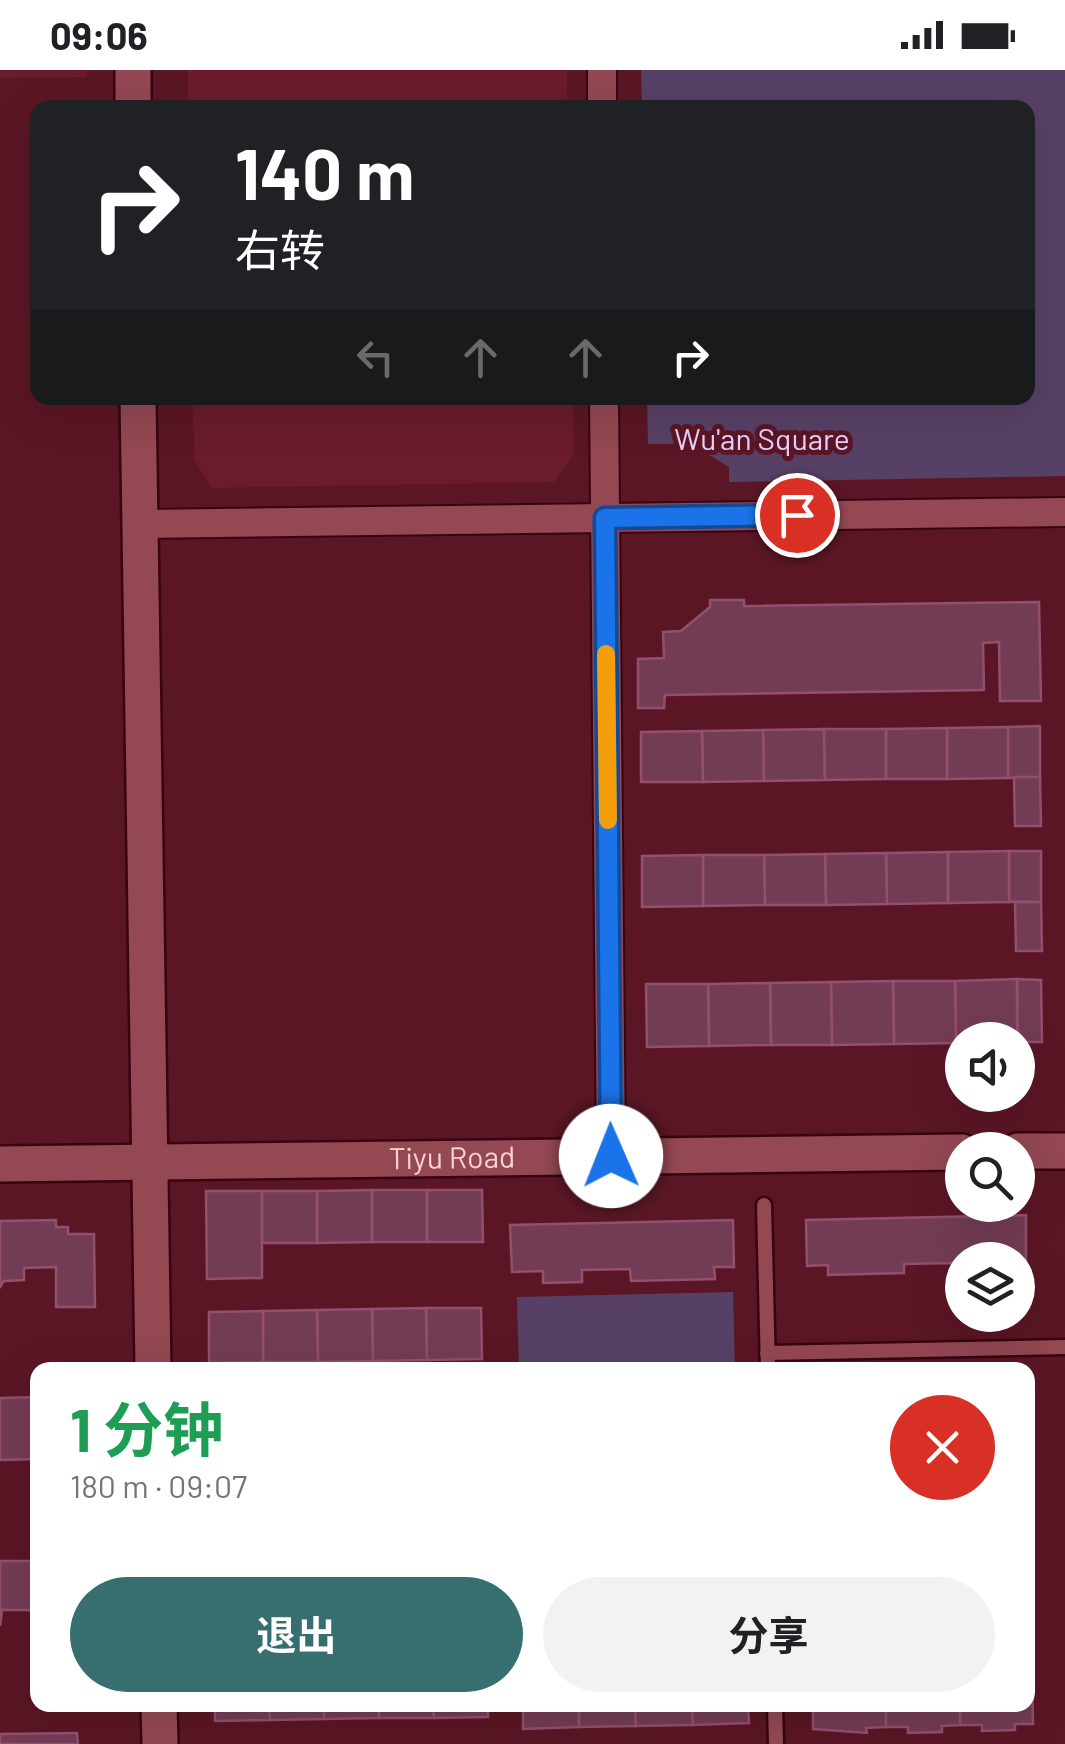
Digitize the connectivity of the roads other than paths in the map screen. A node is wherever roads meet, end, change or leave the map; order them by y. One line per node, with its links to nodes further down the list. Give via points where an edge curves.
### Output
1 (133, 70): 3 (street)
2 (602, 70): 4 (street)
3 (133, 100)
4 (602, 100)
5 (138, 405): 9 (street)
6 (604, 405): 8 (street)
7 (1065, 512): 8 (street)
8 (605, 518): 9 (street); 13 (street)
9 (140, 524): 14 (street)
10 (1065, 1150): 11 (street)
11 (1035, 1151)
12 (945, 1152): 13 (street, Tiyu Road)
13 (611, 1156): 14 (street, Tiyu Road)
14 (150, 1162): 15 (street, Tiyu Road); 19 (street)
15 (0, 1164)
16 (764, 1205): 18 (lane)
17 (1065, 1346): 18 (lane)
18 (767, 1353): 20 (lane)
19 (154, 1362)
20 (768, 1362)
21 (159, 1712): 23 (street)
22 (775, 1712): 24 (lane)
23 (160, 1744)
24 (776, 1744)

